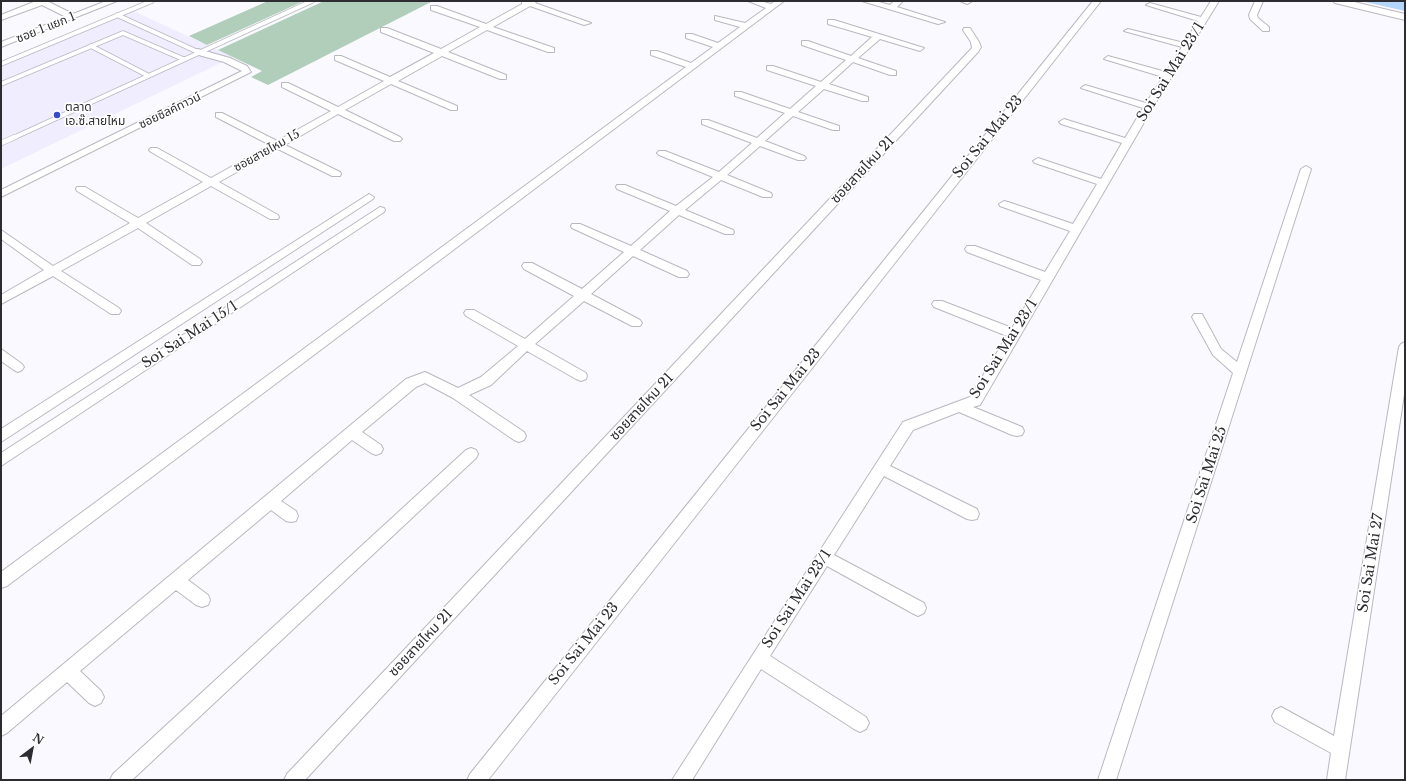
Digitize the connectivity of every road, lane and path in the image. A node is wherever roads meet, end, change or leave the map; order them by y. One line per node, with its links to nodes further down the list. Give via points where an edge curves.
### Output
1 (43, 1): 17 (street); 19 (street)
2 (113, 1): 17 (street, ซอย 1 แยก 1)
3 (152, 1): 16 (lane)
4 (312, 1): 40 (lane)
5 (752, 1): 12 (street)
6 (866, 1): 13 (street)
7 (1097, 1): 147 (street, Soi Sai Mai 23)
8 (1215, 1): 21 (street, Soi Sai Mai 23/1)
9 (1259, 1): 27 (street, via 1253,16)
10 (1338, 1): 18 (street)
11 (528, 2): 24 (street); 26 (street, ซอยสายไหม 15)
12 (776, 4): 25 (street)
13 (893, 5): 23 (street)
14 (1150, 5): 21 (street)
15 (434, 8): 26 (street)
16 (117, 15): 40 (lane); 47 (lane)
17 (73, 17): 34 (street, ซอย 1 แยก 1)
18 (1405, 17)
19 (1, 18)
20 (718, 18): 25 (street)
21 (1204, 20): 37 (street, Soi Sai Mai 23/1)
22 (831, 22): 32 (street)
23 (942, 22)
24 (587, 23)
25 (746, 26): 36 (street)
26 (487, 27): 39 (street); 41 (street, ซอยสายไหม 15)
27 (1266, 29)
28 (384, 30): 41 (street)
29 (967, 30): 146 (street, ซอยสายไหม 21, via 975,42 975,50)
30 (1128, 31): 37 (street)
31 (689, 36): 36 (street)
32 (878, 36): 38 (street); 45 (street)
33 (805, 43): 45 (street)
34 (1, 46)
35 (91, 46): 44 (lane, via 122,33); 51 (lane); 55 (lane)
36 (719, 46): 48 (street)
37 (1186, 46): 52 (street, Soi Sai Mai 23/1)
38 (920, 48)
39 (552, 50)
40 (198, 52): 44 (lane); 85 (street, ซอยซิลค์ทาวน์, via 227,60 247,72)
41 (442, 52): 53 (street); 54 (street, ซอยสายไหม 15)
42 (654, 53): 48 (street)
43 (338, 58): 54 (street)
44 (183, 59): 51 (lane)
45 (851, 59): 50 (street); 57 (street)
46 (1108, 59): 52 (street)
47 (1, 64)
48 (691, 66): 135 (street)
49 (770, 68): 57 (street)
50 (893, 73)
51 (147, 76): 71 (lane)
52 (1169, 76): 62 (street, Soi Sai Mai 23/1)
53 (503, 77)
54 (393, 80): 61 (street); 63 (street, ซอยสายไหม 15)
55 (1, 84)
56 (284, 85): 63 (street)
57 (822, 85): 60 (street); 64 (street)
58 (1085, 88): 62 (street)
59 (738, 94): 64 (street)
60 (865, 99)
61 (454, 108)
62 (1148, 108): 70 (street, Soi Sai Mai 23/1)
63 (339, 110): 69 (street); 73 (street, ซอยสายไหม 15)
64 (791, 113): 68 (street); 72 (street)
65 (219, 115): 73 (street)
66 (705, 122): 72 (street)
67 (1064, 122): 70 (street)
68 (836, 128)
69 (397, 139)
70 (1128, 142): 82 (street, Soi Sai Mai 23/1)
71 (1, 143)
72 (758, 143): 76 (street); 80 (street)
73 (278, 144): 79 (street); 81 (street, ซอยสายไหม 15)
74 (154, 150): 81 (street)
75 (662, 153): 80 (street)
76 (801, 158)
77 (1038, 161): 82 (street)
78 (1306, 169): 118 (street, Soi Sai Mai 25)
79 (336, 174)
80 (720, 176): 86 (street); 90 (street)
81 (212, 182): 91 (street); 92 (street, ซอยสายไหม 15)
82 (1103, 183): 94 (street, Soi Sai Mai 23/1)
83 (621, 187): 90 (street)
84 (81, 190): 92 (street)
85 (1, 194)
86 (767, 195)
87 (369, 197): 114 (street, Soi Sai Mai 15/1)
88 (1004, 204): 94 (street)
89 (380, 210): 116 (street, Soi Sai Mai 15/1)
90 (678, 210): 95 (street); 98 (street)
91 (274, 217)
92 (138, 223): 99 (street); 101 (street, ซอยสายไหม 15)
93 (576, 226): 98 (street)
94 (1076, 229): 103 (street, Soi Sai Mai 23/1)
95 (729, 232)
96 (1, 234): 101 (street)
97 (971, 249): 103 (street)
98 (633, 250): 102 (street); 104 (street)
99 (196, 262)
100 (528, 266): 104 (street)
101 (53, 271): 105 (street, ซอยสายไหม 15); 107 (street)
102 (683, 274)
103 (1048, 278): 111 (street, Soi Sai Mai 23/1)
104 (582, 295): 110 (street); 112 (street)
105 (1, 300)
106 (938, 304): 111 (street)
107 (114, 311)
108 (470, 313): 112 (street)
109 (1198, 318): 118 (street, via 1217,352)
110 (636, 323)
111 (1015, 334): 121 (street, Soi Sai Mai 23/1, via 975,401)
112 (526, 345): 119 (street); 120 (street, via 486,381)
113 (1405, 347): 144 (street, Soi Sai Mai 27)
114 (134, 350): 116 (street); 124 (street, Soi Sai Mai 15/1)
115 (1, 354): 117 (street)
116 (151, 361): 128 (street, Soi Sai Mai 15/1)
117 (18, 367)
118 (1240, 372): 149 (street, Soi Sai Mai 25)
119 (581, 376)
120 (458, 394): 123 (street, via 425,377 411,383); 125 (street)
121 (960, 407): 122 (street); 129 (street, Soi Sai Mai 23/1, via 908,426)
122 (1017, 431)
123 (352, 433): 126 (street); 130 (street)
124 (1, 436)
125 (519, 436)
126 (376, 448)
127 (471, 454): 145 (street)
128 (1, 460)
129 (881, 468): 131 (street); 133 (street, Soi Sai Mai 23/1)
130 (270, 501): 132 (street); 134 (street)
131 (972, 514)
132 (291, 516)
133 (824, 557): 137 (street); 138 (street, Soi Sai Mai 23/1)
134 (176, 580): 136 (street); 139 (street)
135 (1, 581)
136 (202, 600)
137 (918, 608)
138 (759, 658): 142 (street); 148 (street, Soi Sai Mai 23/1)
139 (68, 671): 140 (street); 143 (street)
140 (95, 696)
141 (1280, 716): 144 (street)
142 (860, 723)
143 (1, 727)
144 (1341, 748): 150 (street, Soi Sai Mai 27)
145 (119, 780)
146 (293, 780)
147 (476, 780)
148 (681, 780)
149 (1108, 780)
150 (1336, 780)

